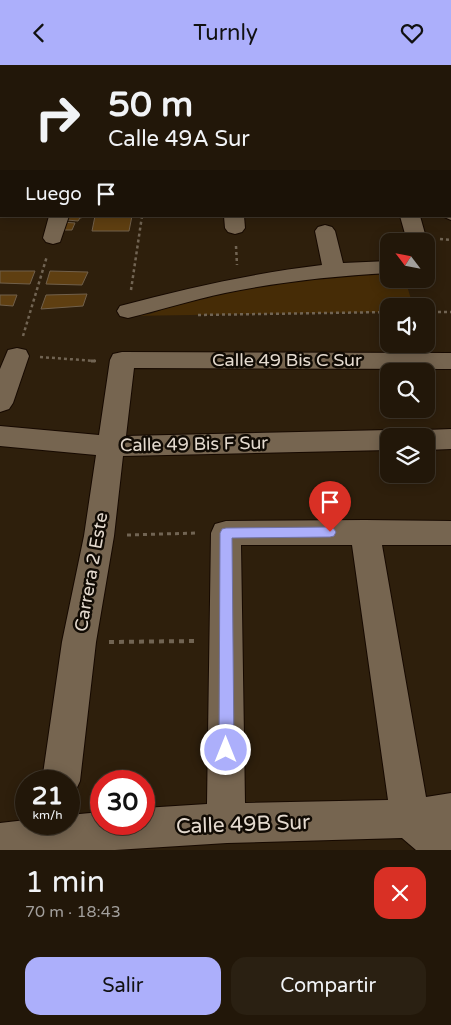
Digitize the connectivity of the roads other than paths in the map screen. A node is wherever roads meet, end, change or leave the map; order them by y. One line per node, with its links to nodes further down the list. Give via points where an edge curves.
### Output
1 (59, 217): 5 (street)
2 (410, 217): 4 (street)
3 (325, 231): 7 (street)
4 (415, 233)
5 (53, 238)
6 (380, 267): 7 (street)
7 (334, 269): 8 (street, via 238,283)
8 (128, 311)
9 (17, 356): 12 (street)
10 (122, 361): 11 (street, Calle 49 Bis C Sur); 17 (street, Carrera 2 Este)
11 (451, 361)
12 (0, 403)
13 (0, 436): 17 (street, Calle 49 Bis F Sur)
14 (435, 439): 15 (street)
15 (451, 439)
16 (380, 440): 17 (street, Calle 49 Bis F Sur)
17 (111, 446): 20 (street, Carrera 2 Este, via 99,536 79,642)
18 (365, 532): 19 (street); 22 (street); 23 (street, via 226,533)
19 (451, 533)
20 (62, 770)
21 (451, 813): 22 (street, Calle 49B Sur)
22 (410, 819): 23 (street, Calle 49B Sur); 28 (street)
23 (226, 823): 26 (street, Calle 49B Sur)
24 (80, 833): 26 (street, Calle 49B Sur)
25 (34, 835): 27 (street, Calle 49B Sur)
26 (128, 839)
27 (0, 843)
28 (446, 850)

